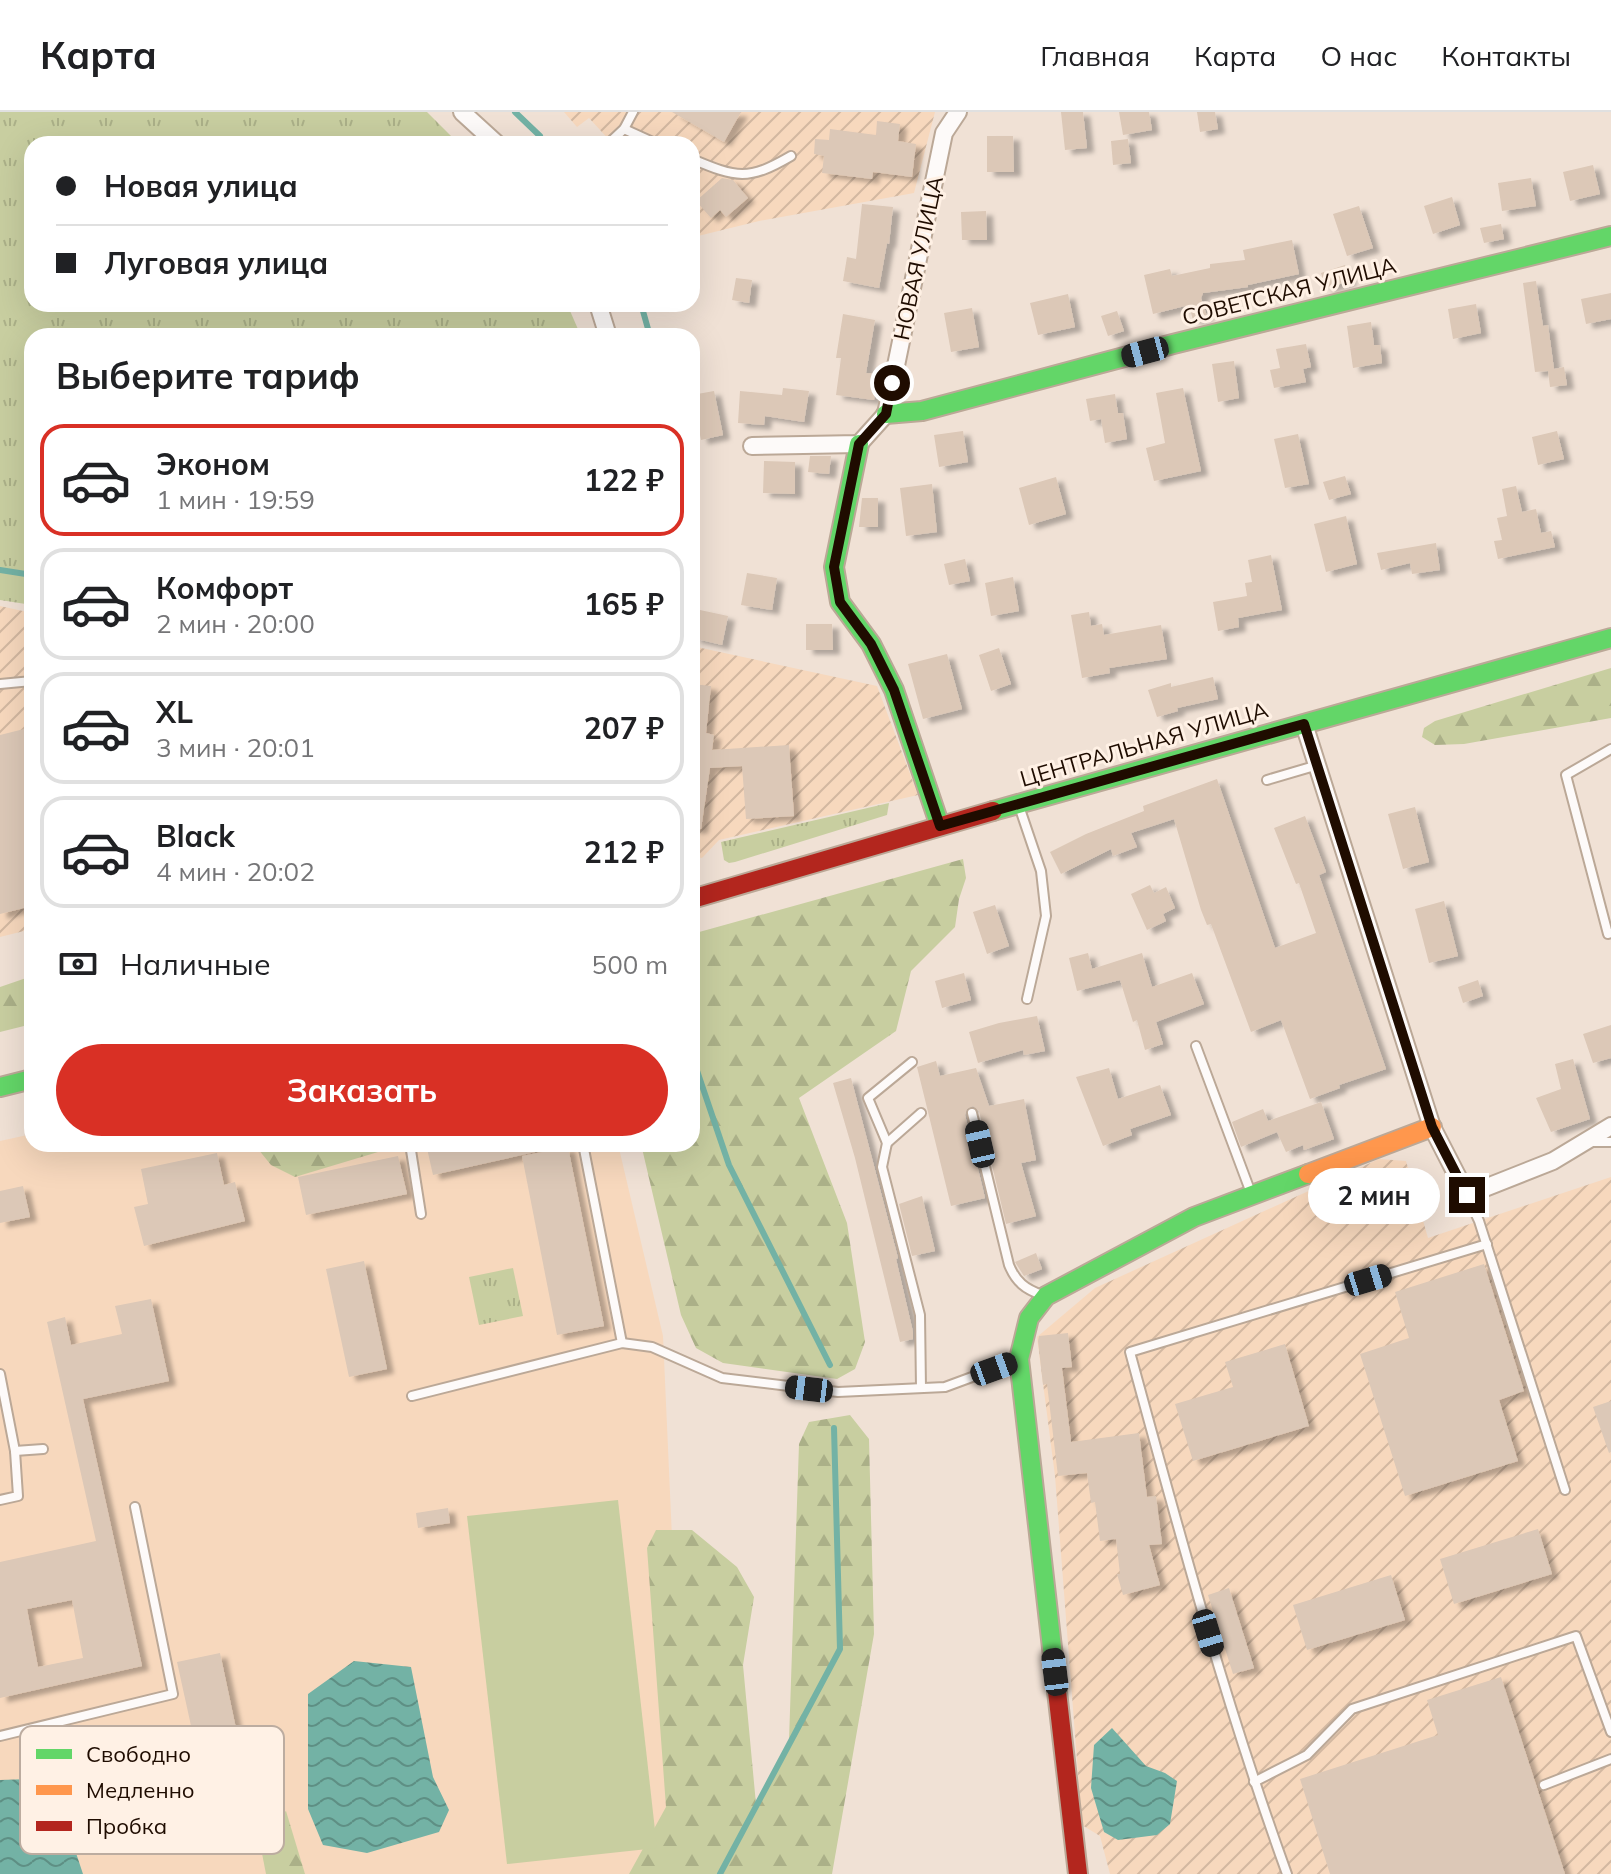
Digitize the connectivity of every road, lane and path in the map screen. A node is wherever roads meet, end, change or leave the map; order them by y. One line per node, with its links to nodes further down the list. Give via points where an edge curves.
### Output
1 (462, 112): 5 (street)
2 (633, 112): 4 (lane)
3 (958, 112): 11 (street, НОВАЯ УЛИЦА, via 944,133)
4 (624, 129): 6 (lane); 7 (lane)
5 (488, 136)
6 (617, 136)
7 (639, 136)
8 (791, 156): 9 (lane, via 763,172 741,175)
9 (700, 162)
10 (1611, 236): 11 (street, СОВЕТСКАЯ УЛИЦА, via 922,411)
11 (886, 414): 12 (street)
12 (859, 444): 13 (street); 22 (street, via 834,567 840,602 871,644 894,690)
13 (752, 446)
14 (1611, 638): 17 (street, ЦЕНТРАЛЬНАЯ УЛИЦА)
15 (24, 682): 16 (lane)
16 (0, 684)
17 (1304, 724): 19 (street); 21 (street, ЦЕНТРАЛЬНАЯ УЛИЦА)
18 (1611, 749): 24 (lane, via 1566,775)
19 (1318, 765): 20 (lane); 33 (street)
20 (1267, 780)
21 (1018, 804): 22 (street, ЦЕНТРАЛЬНАЯ УЛИЦА); 25 (lane, via 1041,871 1046,916)
22 (940, 826): 23 (street, ЦЕНТРАЛЬНАЯ УЛИЦА)
23 (700, 897)
24 (1611, 933)
25 (1027, 999)
26 (1196, 1046): 39 (lane)
27 (912, 1062): 36 (lane, via 868,1098)
28 (24, 1081): 29 (street)
29 (0, 1087)
30 (921, 1113): 36 (lane)
31 (972, 1113): 43 (lane, via 1015,1280)
32 (1611, 1126): 34 (street)
33 (1432, 1127): 39 (street); 40 (street)
34 (1583, 1142): 35 (lane); 40 (street, via 1553,1161)
35 (1611, 1142)
36 (887, 1143): 47 (lane, via 882,1167 920,1315)
37 (411, 1152): 41 (lane)
38 (585, 1152): 44 (lane)
39 (1251, 1193): 43 (street, via 1194,1217)
40 (1467, 1195): 42 (lane)
41 (421, 1214)
42 (1487, 1244): 51 (lane); 60 (lane, via 1130,1352)
43 (1046, 1296): 45 (street, via 1029,1318)
44 (622, 1343): 47 (lane, via 652,1347 722,1378 838,1392); 48 (lane)
45 (1019, 1359): 47 (lane, via 945,1387); 62 (street)
46 (0, 1374): 50 (lane)
47 (921, 1388)
48 (412, 1396)
49 (43, 1449): 50 (lane)
50 (15, 1451): 52 (lane, via 18,1496)
51 (1565, 1490)
52 (0, 1500)
53 (135, 1507): 55 (lane, via 173,1694)
54 (1608, 1716): 57 (lane); 60 (lane, via 1576,1636 1352,1709 1307,1755)
55 (41, 1726)
56 (20, 1731): 58 (lane)
57 (1611, 1732)
58 (0, 1736)
59 (1611, 1759): 61 (lane)
60 (1254, 1782): 63 (lane)
61 (1544, 1785)
62 (1078, 1874)
63 (1287, 1874)

